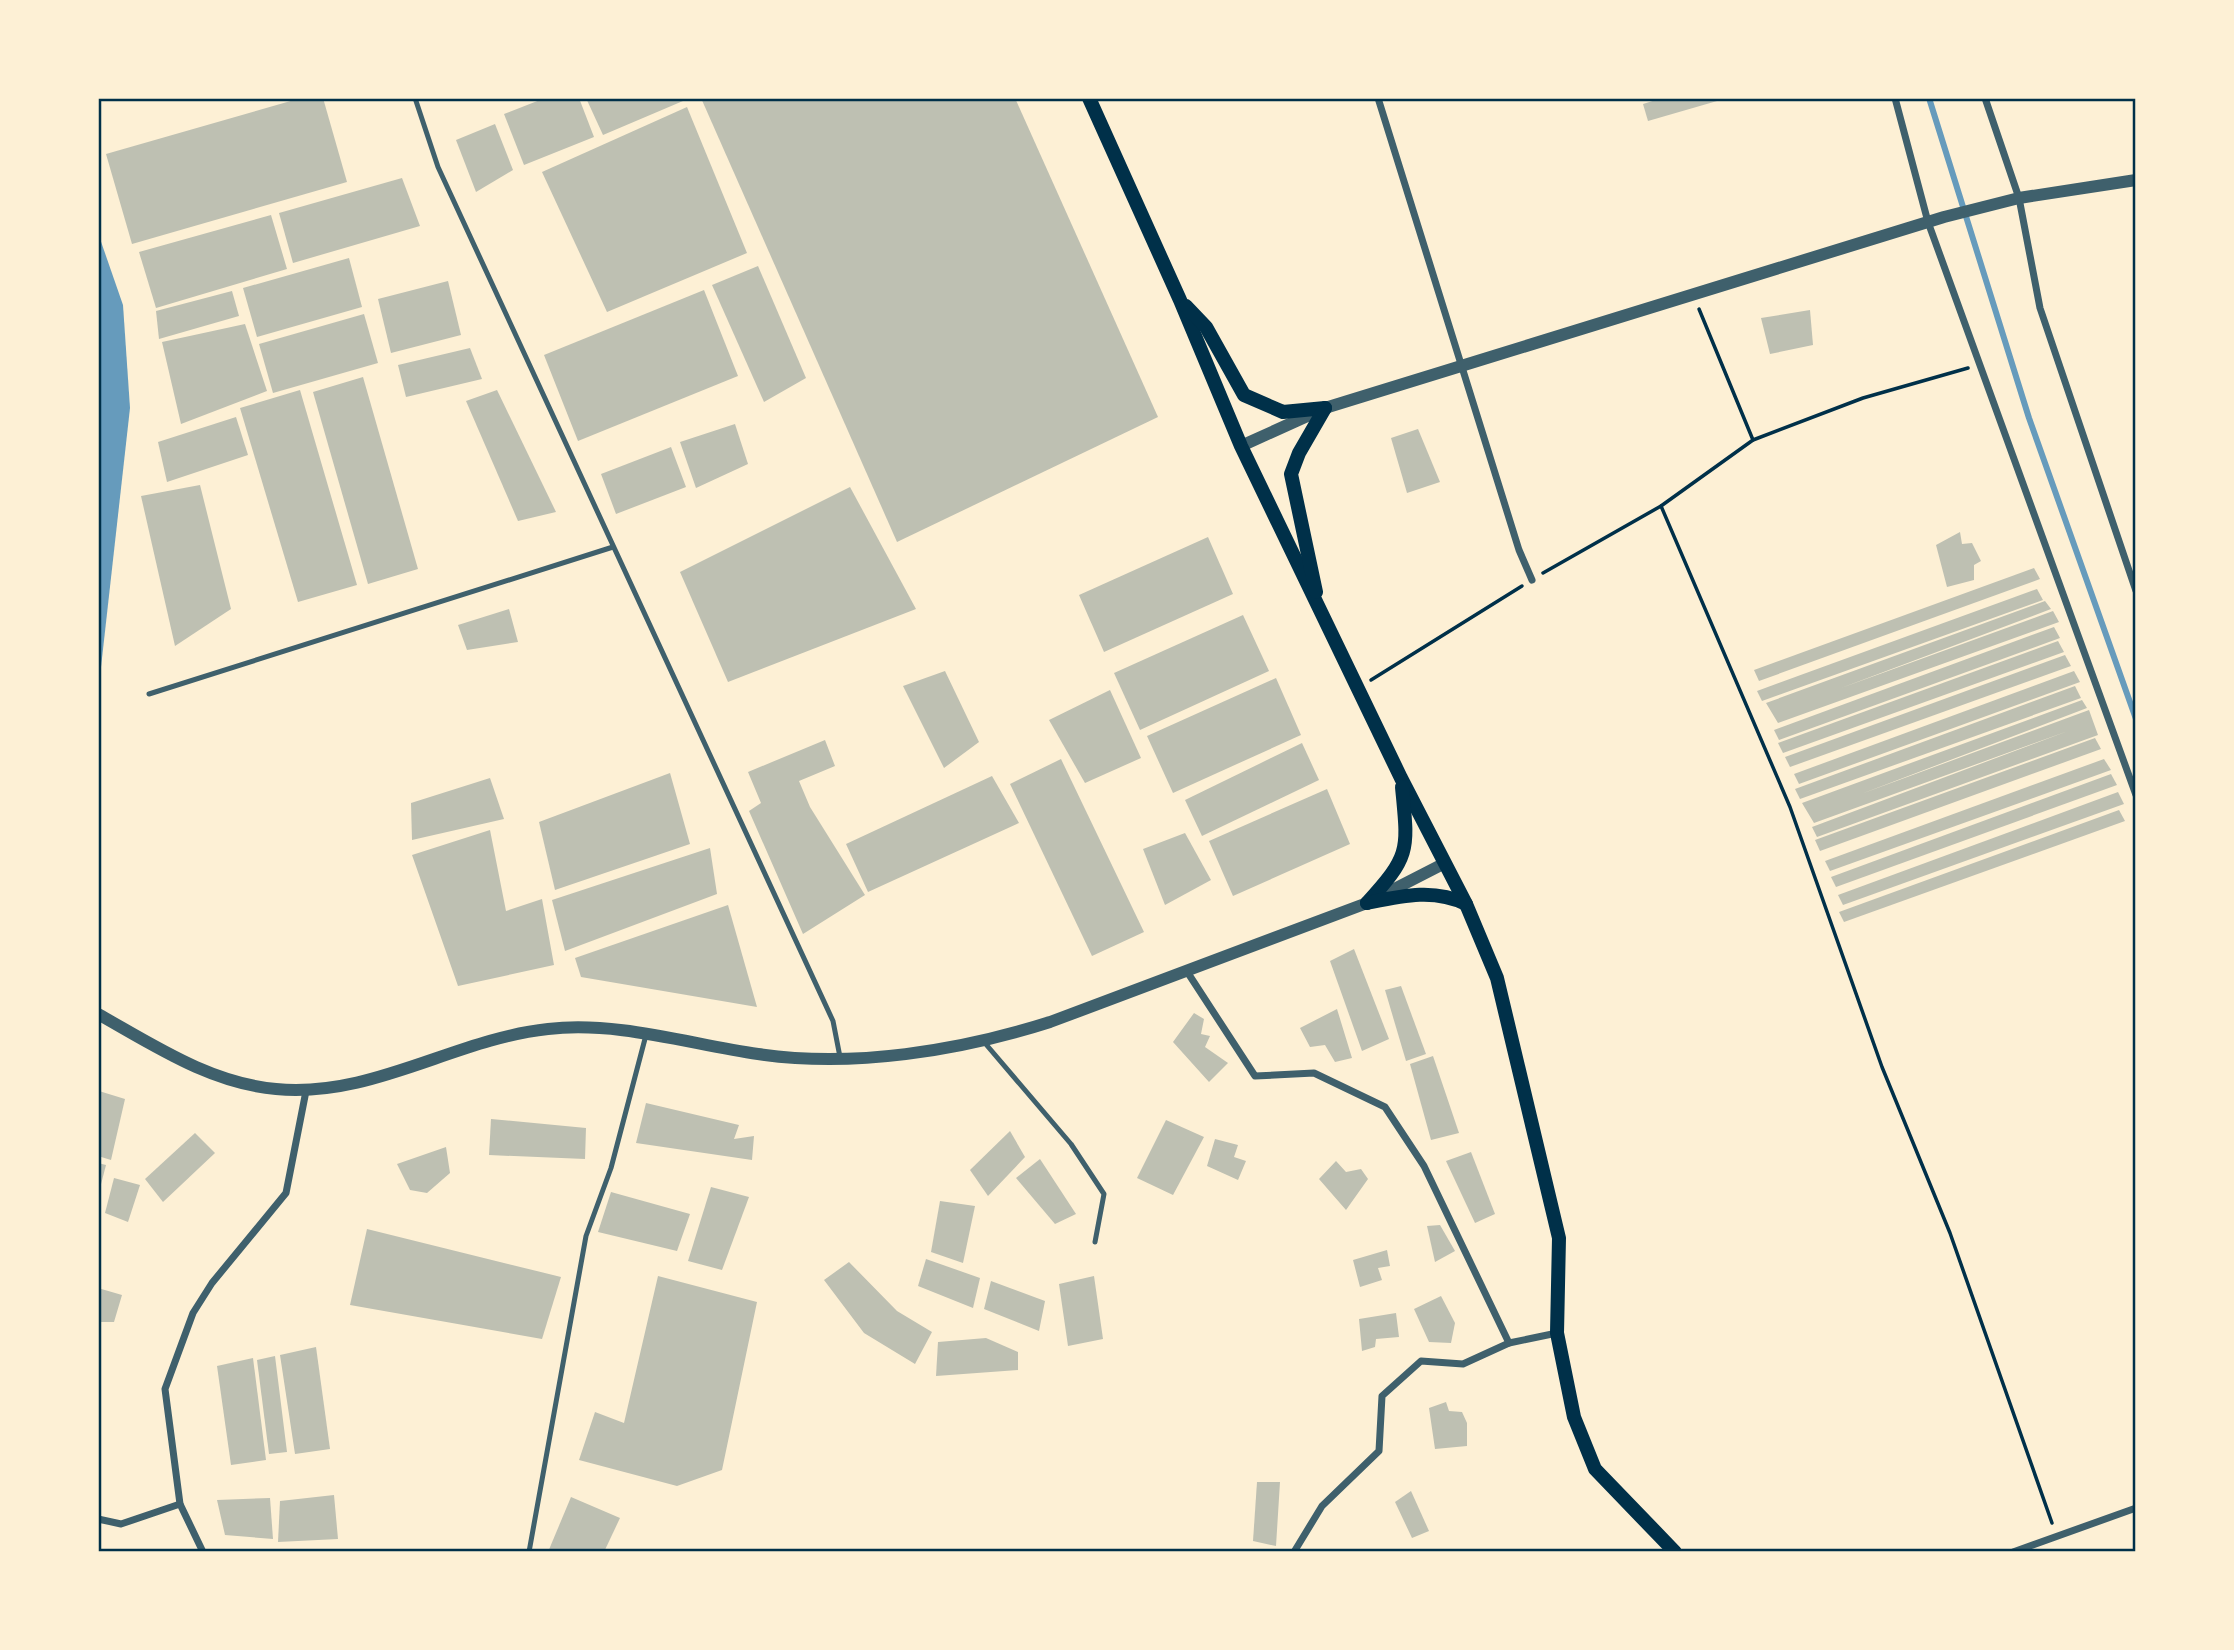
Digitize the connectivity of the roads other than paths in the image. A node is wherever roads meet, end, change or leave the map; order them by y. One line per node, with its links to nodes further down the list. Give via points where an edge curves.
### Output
1 (415, 98): 13 (lane, via 438,167)
2 (1088, 98): 9 (main road)
3 (1378, 98): 10 (street)
4 (1895, 98): 8 (street)
5 (1984, 98): 7 (street)
6 (2136, 180): 7 (street)
7 (2019, 198): 8 (street); 15 (street, via 2040,309)
8 (1928, 222): 10 (street); 19 (street)
9 (1180, 300): 11 (main road, via 1206,327 1244,394 1283,412); 12 (main road)
10 (1464, 365): 11 (street); 14 (street)
11 (1325, 408): 12 (street); 16 (main road, via 1291,474)
12 (1241, 446): 16 (main road)
13 (613, 547): 17 (lane); 27 (lane, via 833,1021)
14 (1532, 580)
15 (2136, 591)
16 (1320, 610): 18 (main road)
17 (149, 694)
18 (1401, 778): 20 (main road); 21 (main road, via 1404,854)
19 (2136, 795)
20 (1445, 863): 21 (street); 22 (main road)
21 (1367, 903): 22 (main road, via 1426,894 1450,896); 23 (street)
22 (1466, 904): 30 (main road, via 1497,978 1559,1238)
23 (1186, 970): 26 (street, via 1050,1022); 31 (street, via 1255,1076 1314,1073 1385,1107 1424,1166)
24 (98, 1014): 28 (street, via 213,1076)
25 (646, 1035): 27 (street, via 760,1054); 28 (street, via 579,1027 517,1033 384,1078); 36 (lane, via 611,1168 586,1236)
26 (982, 1040): 27 (street); 29 (lane, via 1071,1144 1104,1194)
27 (841, 1058)
28 (306, 1091): 32 (street, via 286,1193 193,1312 165,1389)
29 (1095, 1242)
30 (1557, 1333): 31 (street); 38 (main road, via 1574,1417 1595,1469)
31 (1509, 1343): 37 (street, via 1463,1364 1421,1361 1382,1396 1379,1451 1322,1506)
32 (180, 1504): 34 (street, via 121,1524); 35 (street)
33 (2136, 1508): 39 (street)
34 (98, 1520)
35 (203, 1552)
36 (529, 1552)
37 (1294, 1552)
38 (1675, 1552)
39 (2013, 1552)

